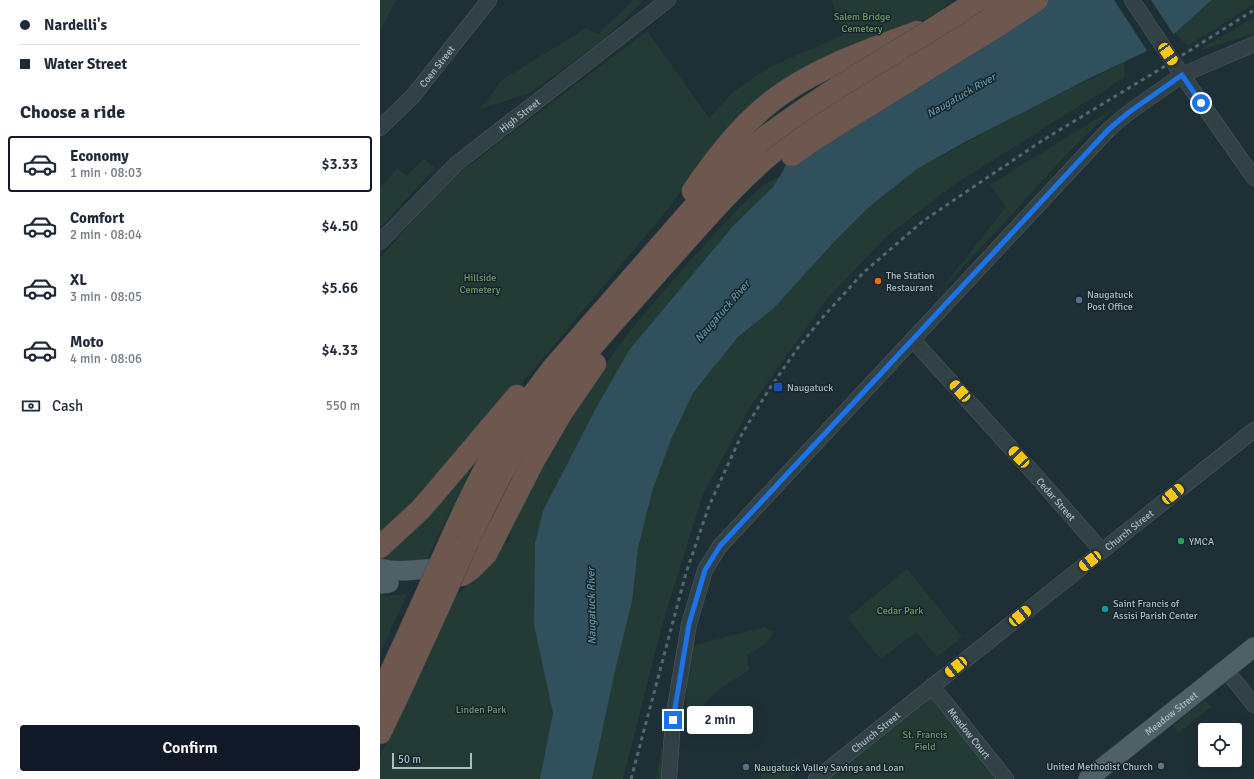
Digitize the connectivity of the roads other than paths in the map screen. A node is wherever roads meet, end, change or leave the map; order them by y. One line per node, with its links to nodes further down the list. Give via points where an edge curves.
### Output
1 (488, 0): 10 (street, Coen Street, via 413,96)
2 (668, 0): 13 (street, High Street, via 456,164)
3 (978, 0): 11 (highway, bridge, via 787,120)
4 (992, 0): 14 (highway, via 824,70 771,102 725,147 693,189)
5 (1006, 0): 11 (highway, via 957,34 824,115)
6 (1037, 0): 11 (highway, via 813,140)
7 (1132, 0): 9 (street)
8 (1254, 44): 9 (street)
9 (1182, 75): 12 (street); 17 (street, via 1109,129)
10 (380, 128)
11 (769, 153): 14 (highway, via 736,162); 15 (highway, via 760,177 694,232)
12 (1254, 178)
13 (380, 242)
14 (643, 264): 16 (highway)
15 (643, 290): 19 (highway, via 542,409); 22 (highway, via 562,412 534,460 486,554)
16 (604, 308): 19 (highway, via 529,399 487,465 468,501); 20 (highway, via 534,376 434,494)
17 (913, 340): 21 (street, Cedar Street); 31 (street, via 720,546 705,570 689,624 673,720)
18 (1254, 430): 21 (street, Church Street)
19 (458, 543): 24 (highway, bridge)
20 (380, 547)
21 (1102, 551): 27 (street, Church Street)
22 (462, 575): 23 (main road, via 449,568 400,571)
23 (382, 579)
24 (426, 615): 28 (highway); 30 (highway, via 402,687)
25 (1254, 646): 26 (main road, Meadow Street)
26 (1226, 670): 29 (street); 34 (main road, Meadow Street)
27 (932, 686): 32 (street, Church Street); 33 (street, Meadow Court)
28 (380, 696)
29 (1254, 705)
30 (380, 733)
31 (669, 779)
32 (816, 779)
33 (1006, 779)
34 (1088, 779)

